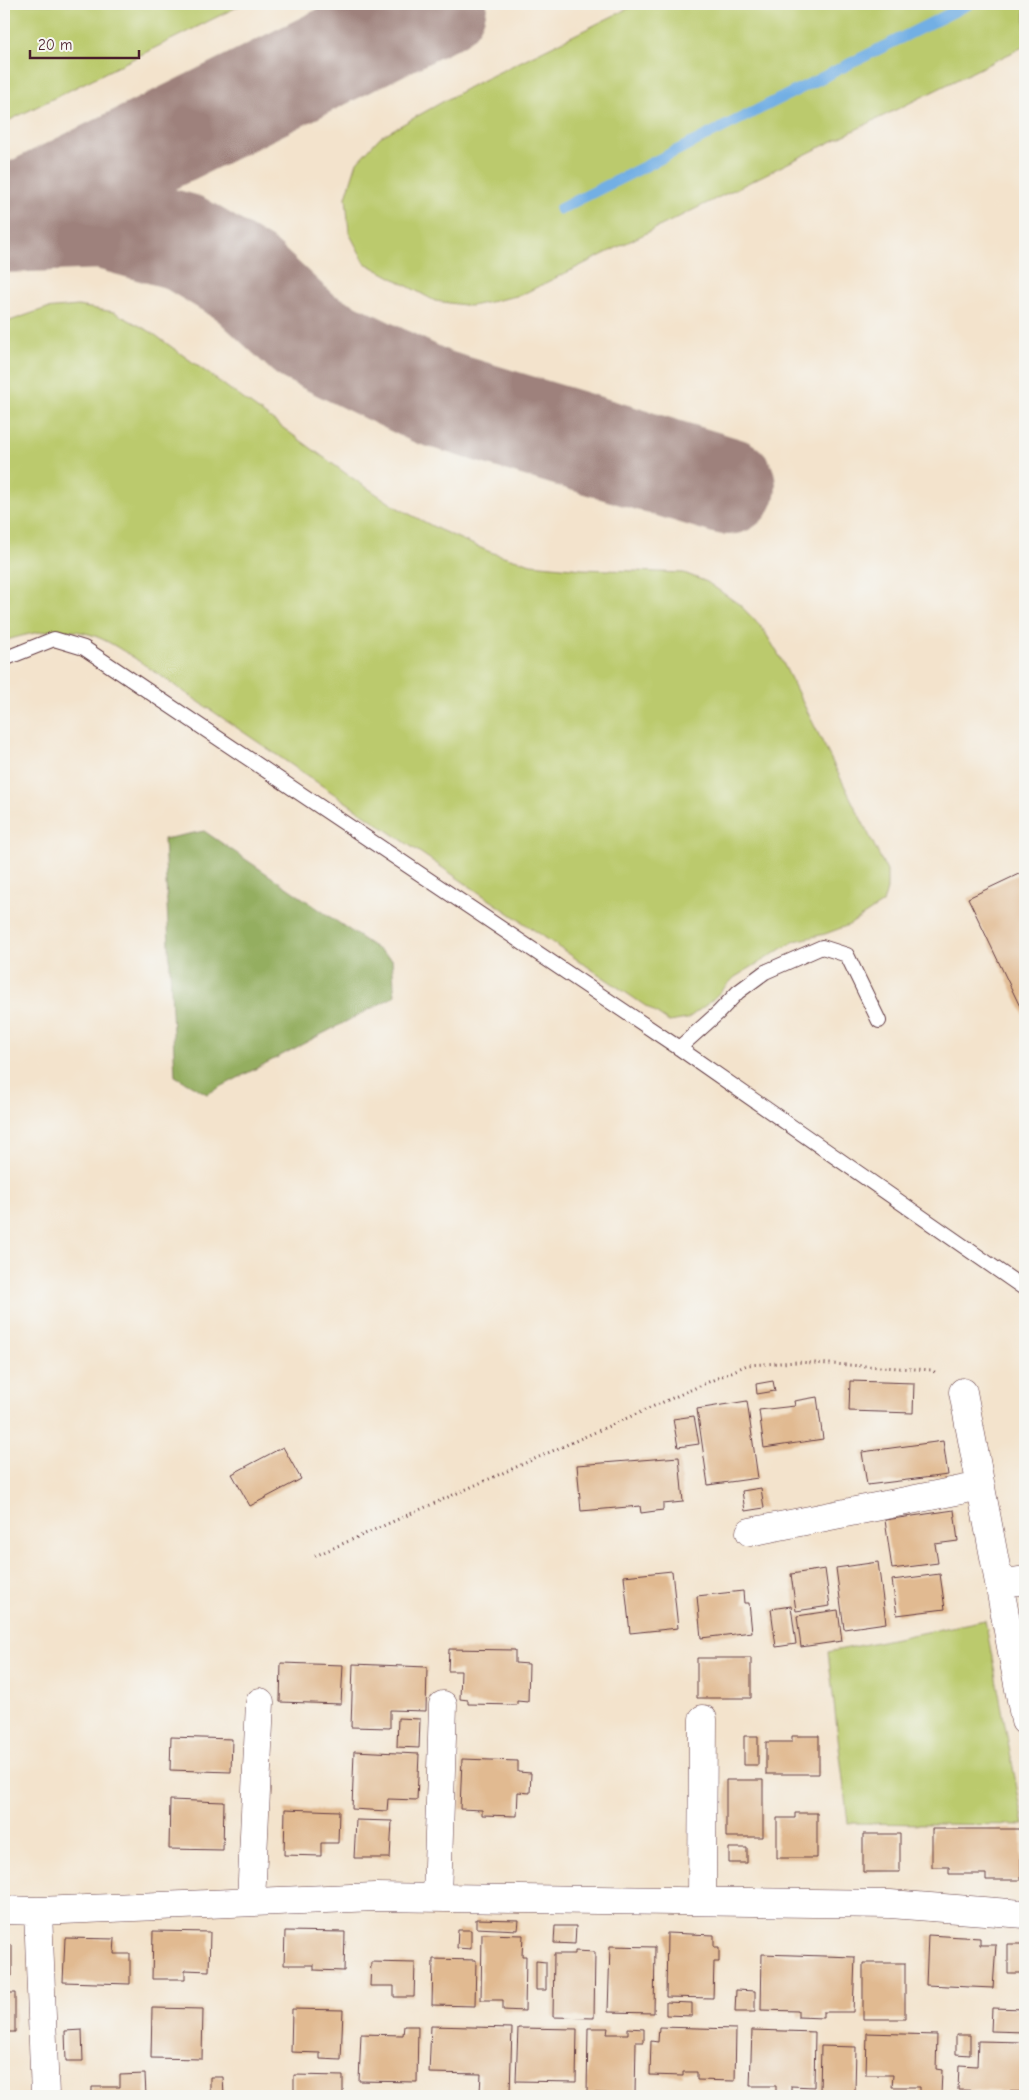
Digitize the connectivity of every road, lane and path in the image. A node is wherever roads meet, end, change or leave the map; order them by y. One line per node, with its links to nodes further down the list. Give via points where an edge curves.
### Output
1 (4, 659): 3 (lane, via 54,639 84,648)
2 (880, 1021): 3 (lane, via 847,955 822,947 765,972 738,992)
3 (679, 1048): 4 (lane)
4 (1025, 1289)
5 (963, 1392): 6 (street); 8 (path, via 932,1370 797,1362 747,1365)
6 (981, 1486): 7 (street); 9 (street)
7 (750, 1532)
8 (315, 1556)
9 (1012, 1582): 13 (street)
10 (260, 1702): 16 (street)
11 (443, 1705): 14 (street)
12 (703, 1719): 15 (street)
13 (1025, 1720)
14 (437, 1898): 15 (street); 16 (street)
15 (702, 1901): 19 (street, via 890,1904)
16 (251, 1902): 18 (street)
17 (4, 1910): 18 (street)
18 (38, 1911): 20 (street)
19 (1025, 1914)
20 (45, 2096)

